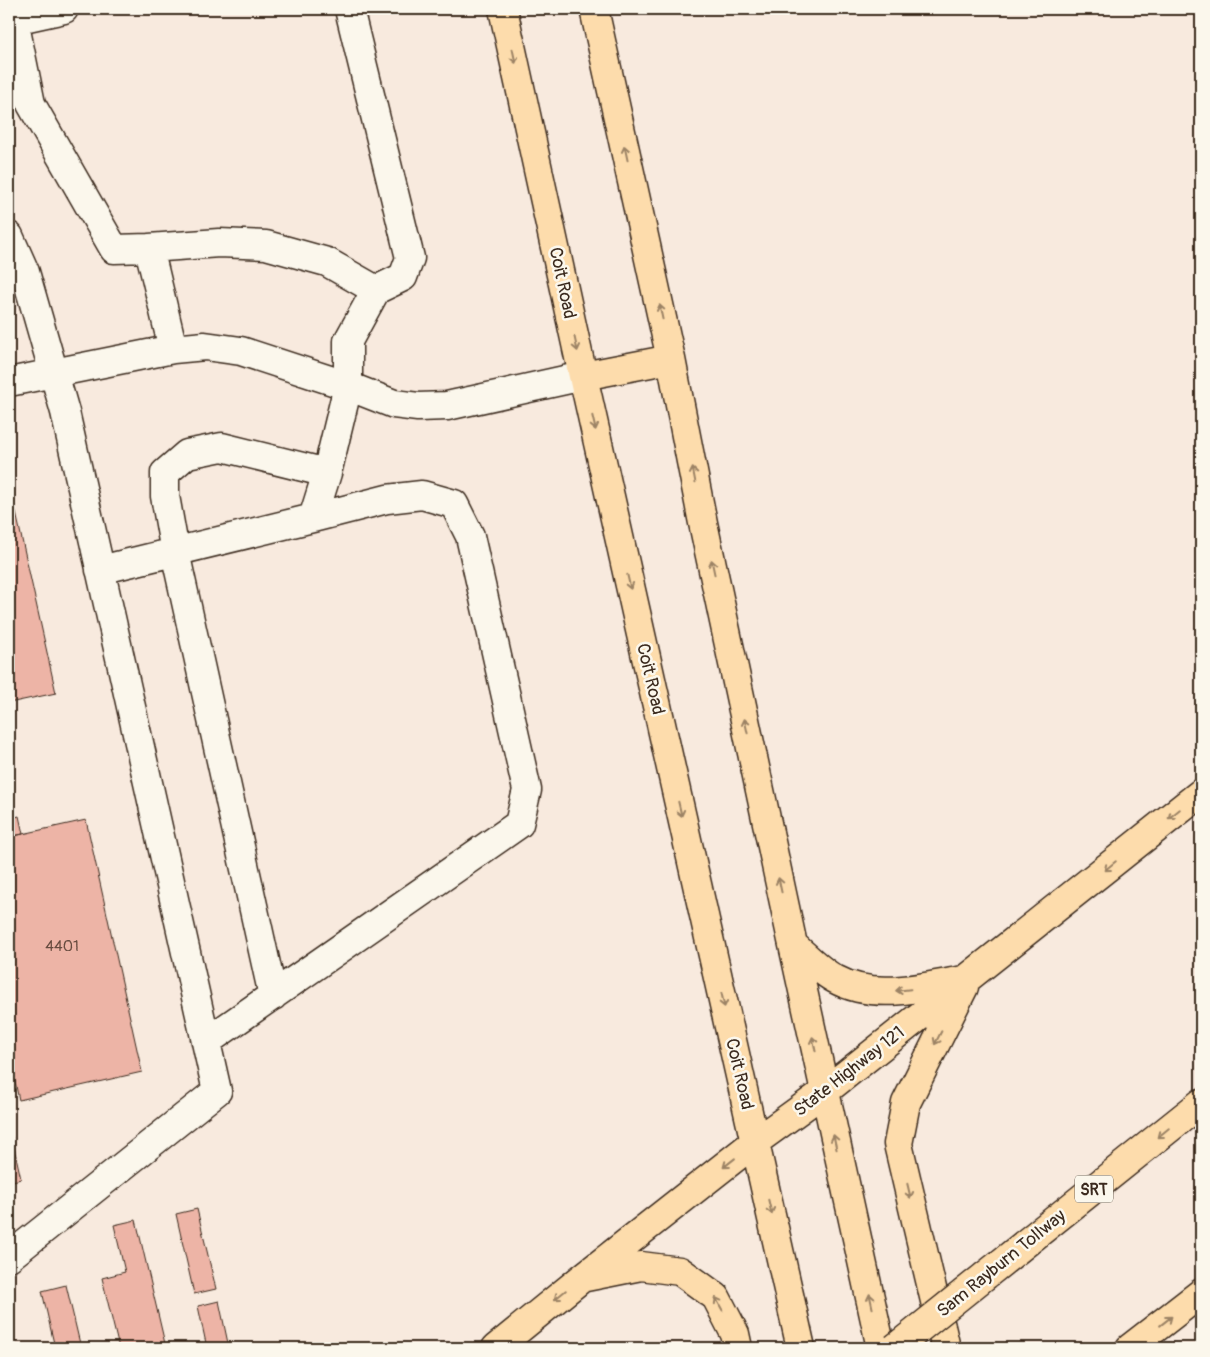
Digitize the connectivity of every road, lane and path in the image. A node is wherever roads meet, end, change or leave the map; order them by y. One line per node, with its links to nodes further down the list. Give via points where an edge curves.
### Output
1 (64, 9): 6 (lane, via 14,20 30,104 114,249)
2 (349, 9): 7 (lane, via 410,258 403,277)
3 (503, 9): 11 (main road, Coit Road, one-way to 11)
4 (594, 9): 9 (main road, one-way to 4)
5 (9, 236): 10 (lane, via 28,279)
6 (149, 248): 7 (lane, via 219,243 266,245 327,262); 8 (lane)
7 (376, 290): 13 (lane, via 348,341)
8 (173, 349): 10 (lane); 13 (lane, via 206,346 241,351)
9 (671, 359): 11 (main road); 19 (main road, one-way to 9)
10 (53, 372): 12 (lane); 17 (lane)
11 (583, 376): 13 (lane, via 447,406 394,404); 25 (main road, Coit Road, one-way to 25)
12 (9, 382)
13 (348, 386): 14 (lane)
14 (327, 473): 15 (lane); 16 (lane, via 222,447 187,454 165,473 165,496)
15 (313, 518): 16 (lane); 21 (lane, via 386,499 422,495 454,504 470,536 527,790 519,824)
16 (175, 552): 17 (lane); 21 (lane)
17 (100, 570): 22 (lane)
18 (1201, 793): 20 (main road, State Highway 121, one-way to 20)
19 (792, 945): 20 (main road, one-way to 19, via 901,990 862,990 835,979); 23 (main road, one-way to 19)
20 (968, 979): 23 (main road, State Highway 121); 34 (main road, one-way to 34, via 906,1103 898,1144)
21 (273, 996): 22 (lane)
22 (206, 1042): 26 (lane, via 217,1091)
23 (824, 1092): 25 (main road, State Highway 121); 32 (main road, one-way to 23)
24 (1201, 1103): 33 (main road, Sam Rayburn Tollway / SRT, one-way to 33, bridge)
25 (755, 1142): 27 (main road, State Highway 121, one-way to 27); 31 (main road, Coit Road, one-way to 31)
26 (9, 1257)
27 (582, 1278): 29 (main road, State Highway 121, one-way to 29); 30 (main road, one-way to 27, via 735,1334 716,1297 680,1271 641,1266)
28 (1201, 1294): 35 (main road, one-way to 28)
29 (496, 1348)
30 (738, 1348)
31 (801, 1348)
32 (881, 1348)
33 (895, 1348)
34 (946, 1348)
35 (1130, 1348)

